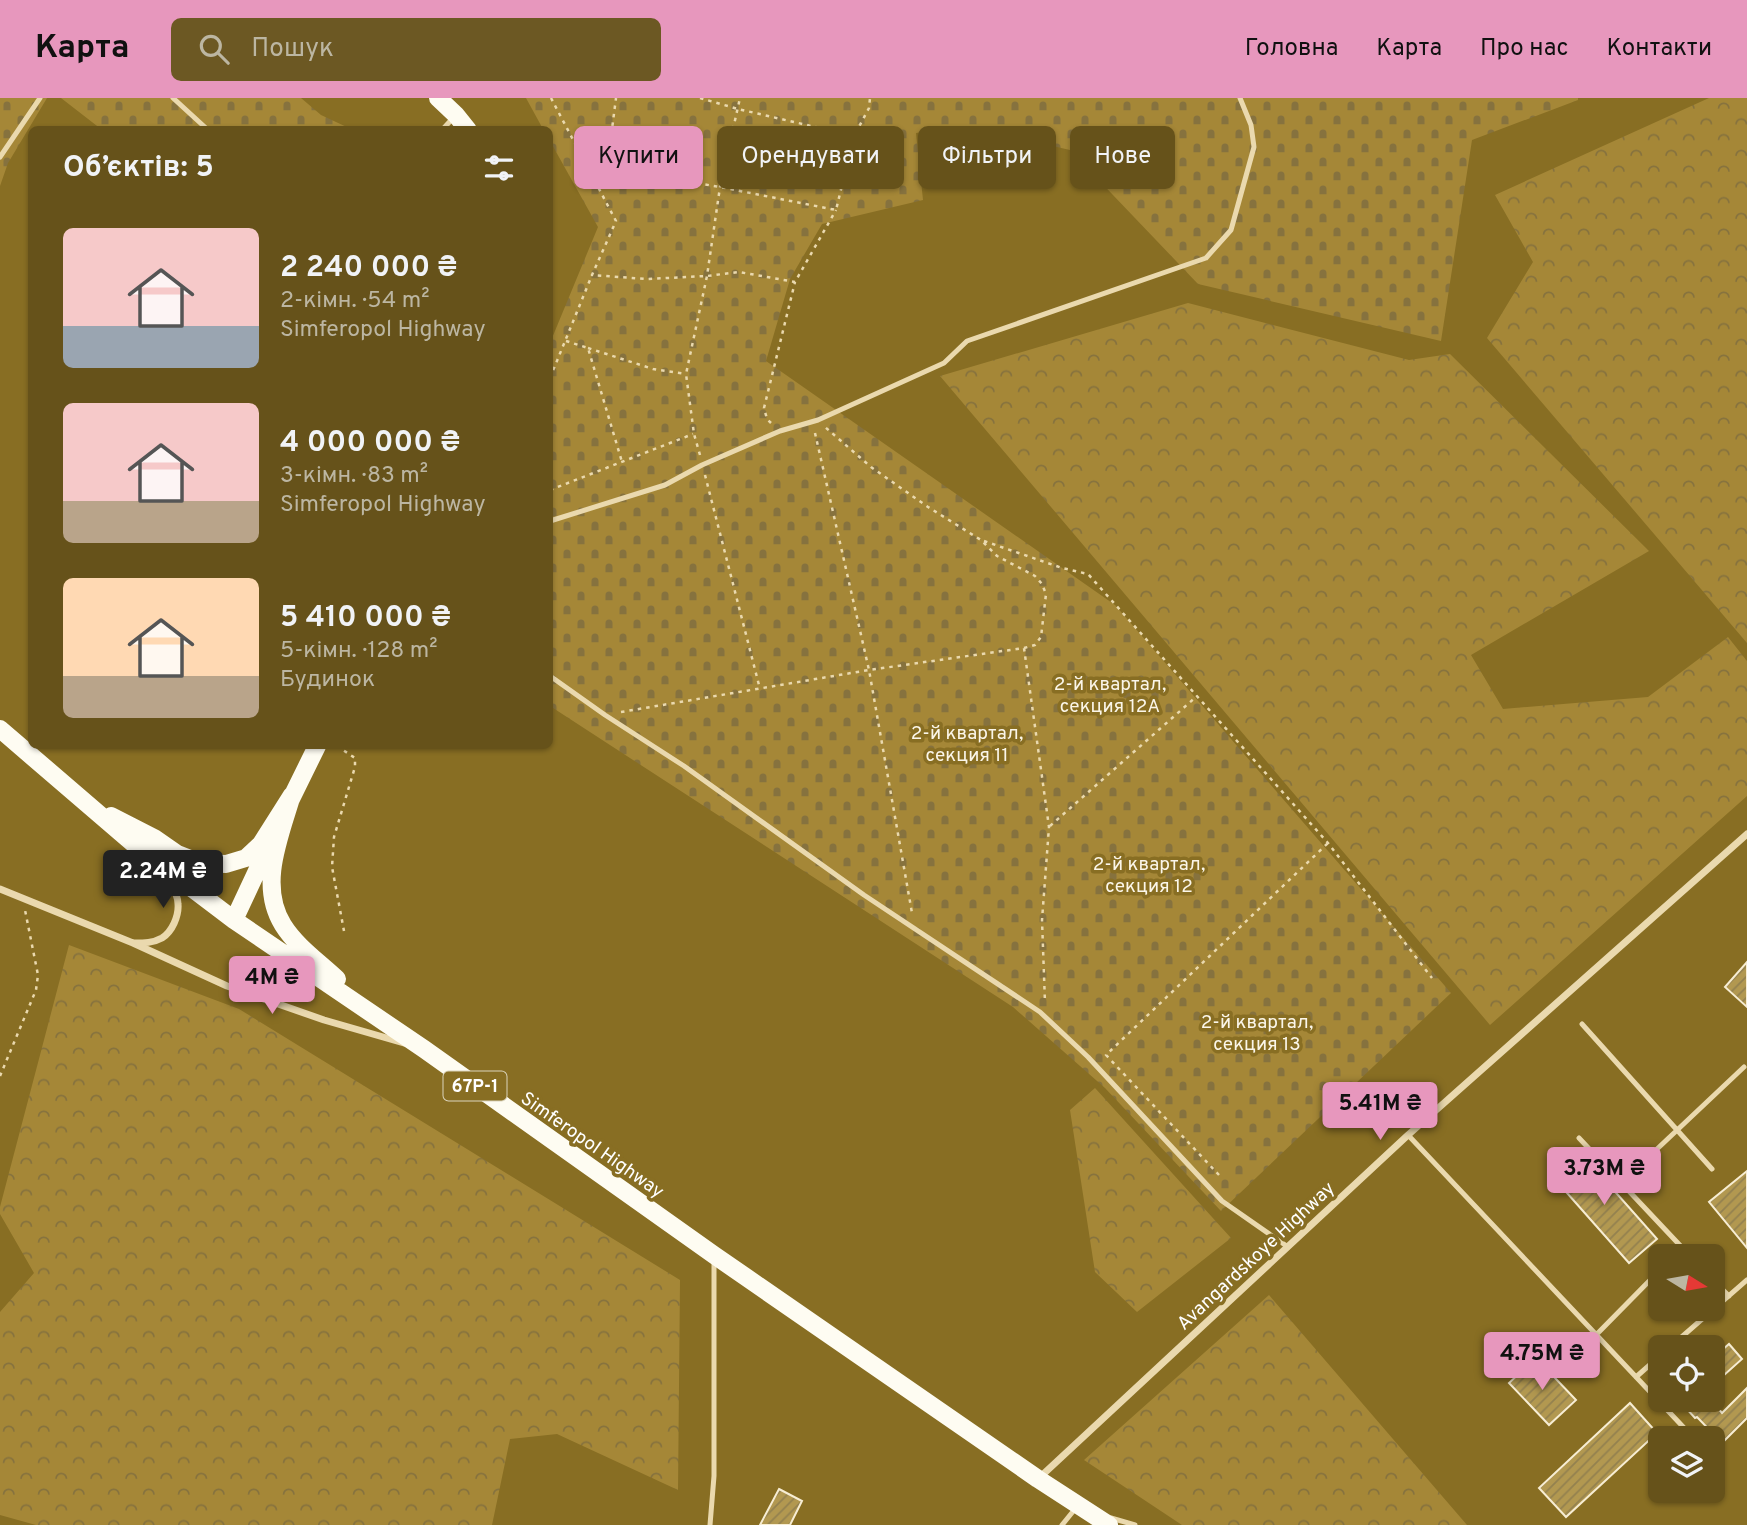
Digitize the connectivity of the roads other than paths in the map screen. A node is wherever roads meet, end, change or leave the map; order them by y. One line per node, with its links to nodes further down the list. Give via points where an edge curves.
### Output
1 (40, 98): 7 (lane)
2 (173, 98): 6 (lane)
3 (438, 98): 5 (main road)
4 (1240, 98): 8 (lane, via 1254,147 1231,230 1206,258 967,341 944,363 815,421 780,431 665,485)
5 (462, 122)
6 (204, 126)
7 (0, 158)
8 (553, 520)
9 (553, 679): 29 (lane, via 1045,1017 1222,1201)
10 (0, 729): 13 (main road, Simferopol Highway / 67Р-1)
11 (315, 749): 12 (main road)
12 (292, 795): 13 (main road, via 261,844 246,858 226,864 200,863 177,854); 17 (main road); 19 (main road, via 271,876 275,908 297,943)
13 (83, 802): 15 (main road, Simferopol Highway / 67Р-1)
14 (1747, 834): 24 (street, Avangardskoye Highway)
15 (161, 866): 17 (main road, Simferopol Highway / 67Р-1); 18 (street, via 178,903 174,924 164,937)
16 (0, 889): 18 (street)
17 (234, 920): 19 (main road, Simferopol Highway / 67Р-1)
18 (133, 943): 21 (street, via 228,986)
19 (380, 1019): 21 (main road, Simferopol Highway / 67Р-1)
20 (1582, 1024): 23 (lane)
21 (425, 1049): 30 (main road, Simferopol Highway / 67Р-1)
22 (1744, 1067): 23 (lane)
23 (1677, 1130): 26 (lane); 27 (lane)
24 (1408, 1135): 29 (street, Avangardskoye Highway); 35 (lane)
25 (1578, 1138): 27 (lane)
26 (1712, 1169)
27 (1621, 1183): 28 (lane)
28 (1678, 1244)
29 (1288, 1247): 40 (street, Avangardskoye Highway)
30 (714, 1255): 40 (main road, Simferopol Highway / 67Р-1); 42 (lane)
31 (1648, 1282): 35 (lane)
32 (1746, 1284): 34 (lane)
33 (1726, 1293): 34 (lane)
34 (1729, 1296): 36 (lane)
35 (1596, 1335): 38 (lane)
36 (1685, 1335)
37 (1648, 1366): 38 (lane)
38 (1636, 1377): 39 (lane)
39 (1681, 1426)
40 (1038, 1479): 41 (main road, Simferopol Highway / 67Р-1)
41 (1084, 1509): 43 (lane); 44 (main road, Simferopol Highway / 67Р-1); 45 (lane)
42 (710, 1525)
43 (1062, 1525)
44 (1109, 1525)
45 (1135, 1525)

